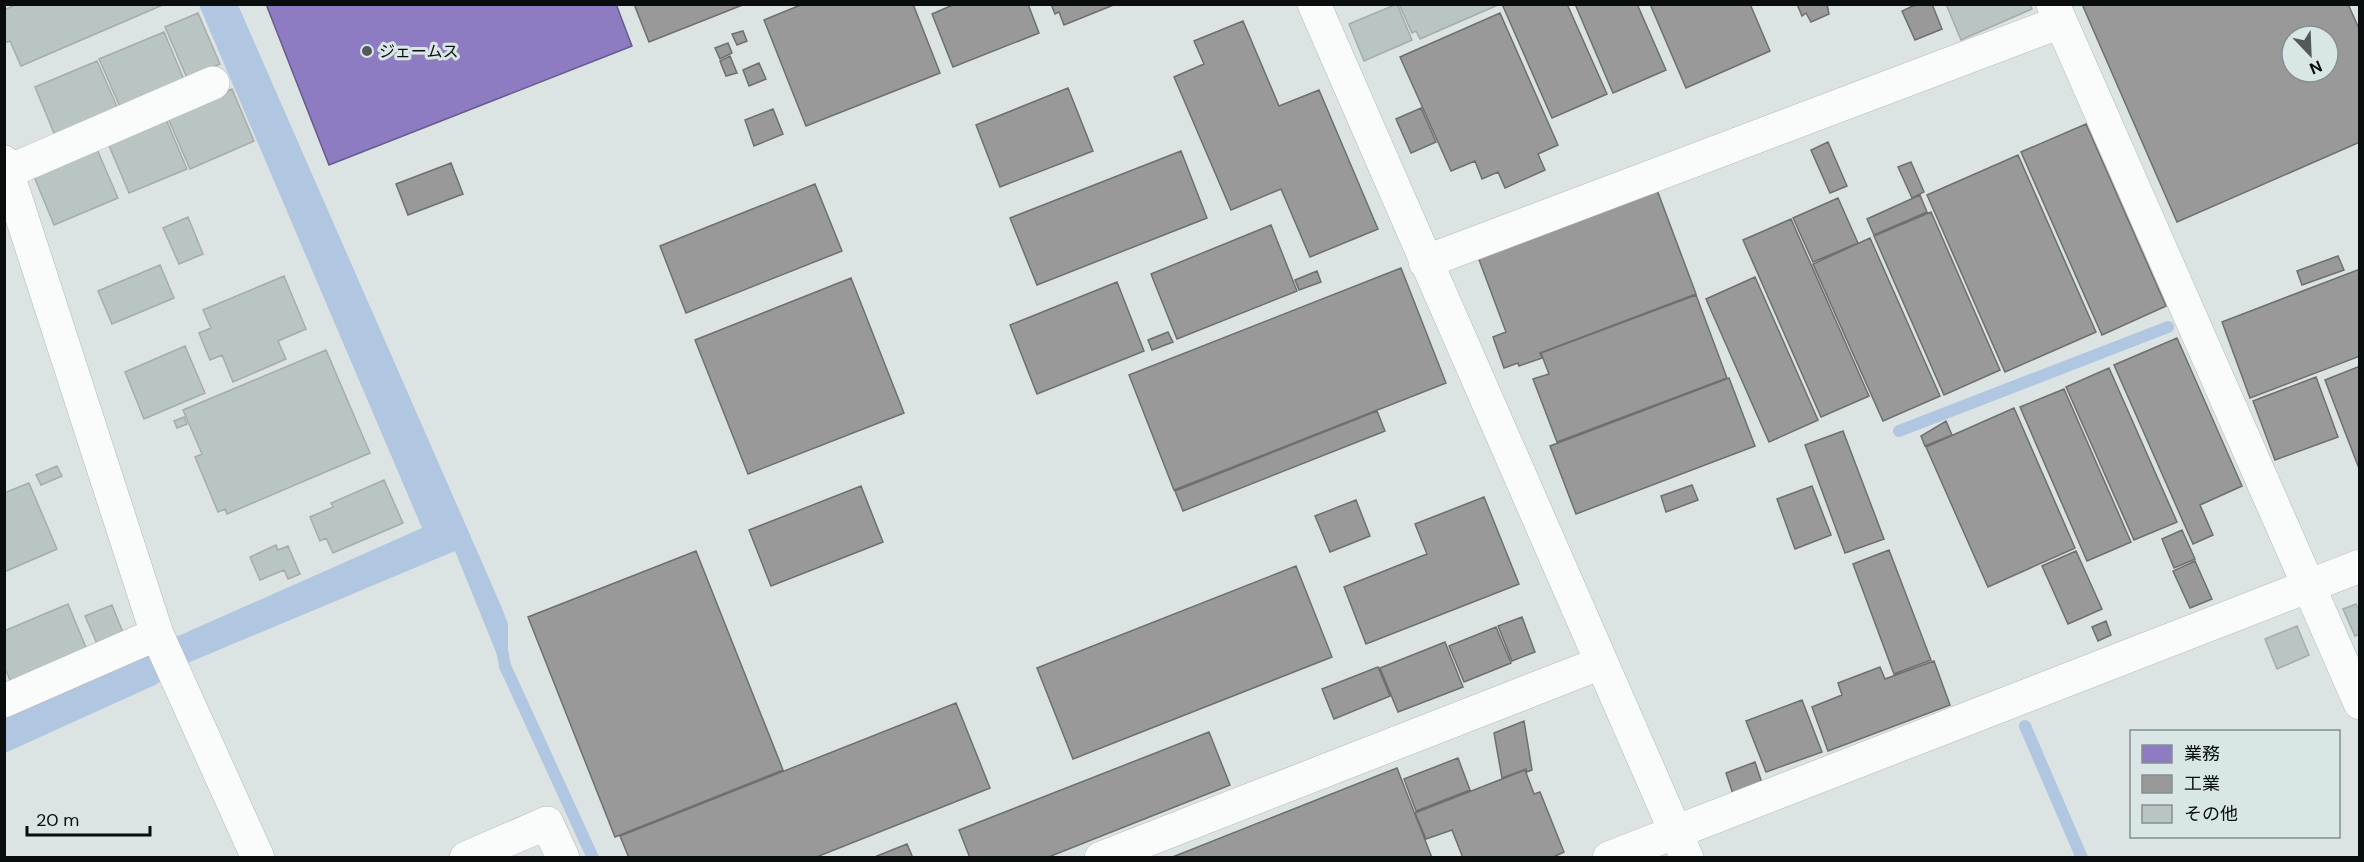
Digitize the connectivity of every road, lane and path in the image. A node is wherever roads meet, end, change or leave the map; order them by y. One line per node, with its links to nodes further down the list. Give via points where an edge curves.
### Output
1 (1314, 4): 5 (street)
2 (2057, 13): 5 (street); 7 (street)
3 (213, 84): 4 (street)
4 (6, 167): 8 (street)
5 (1425, 262): 9 (street)
6 (2360, 566): 7 (street)
7 (2309, 586): 11 (street); 12 (street)
8 (158, 637): 10 (street); 13 (street)
9 (1601, 663): 12 (street); 16 (street)
10 (4, 701)
11 (2360, 703)
12 (1682, 844): 17 (street)
13 (258, 858)
14 (466, 858): 15 (street, via 547,823)
15 (563, 858)
16 (1101, 858)
17 (1609, 858)

